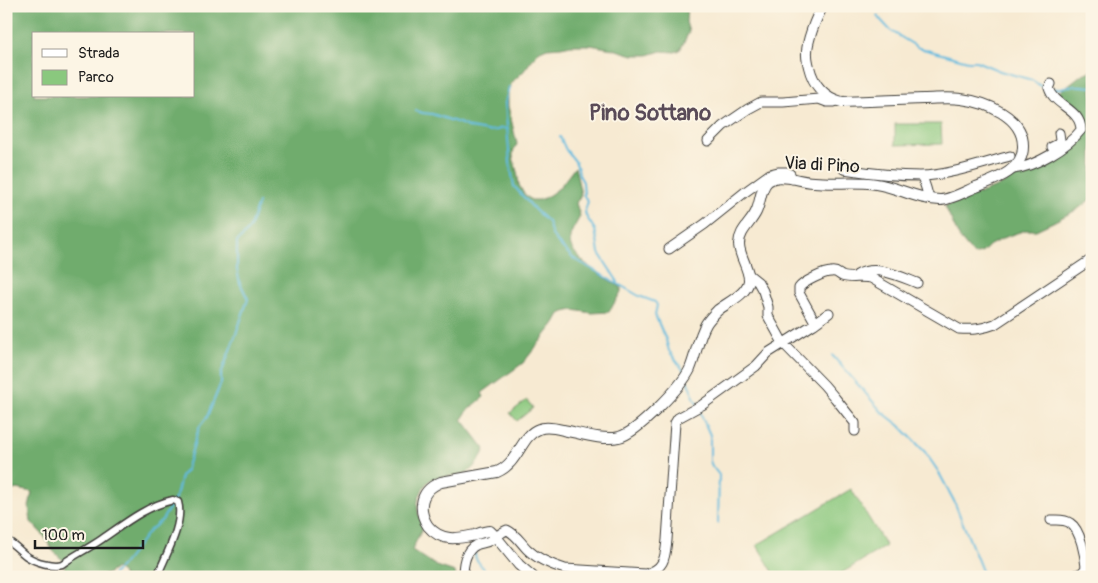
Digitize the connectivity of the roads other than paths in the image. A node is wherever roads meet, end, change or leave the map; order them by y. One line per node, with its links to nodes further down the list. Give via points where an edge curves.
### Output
1 (823, 6): 3 (street, via 812,29 806,55 816,85)
2 (1051, 84): 8 (street, via 1051,94 1077,118 1081,130 1050,155 1026,167)
3 (836, 101): 5 (street, via 761,102 723,126); 6 (street, via 958,98 977,102 1006,116 1020,132 1023,152)
4 (1059, 133): 6 (street, via 1057,145 1027,159)
5 (708, 141)
6 (1015, 158): 8 (street, Via di Pino); 9 (street)
7 (844, 166): 9 (street, via 844,169 864,172)
8 (1013, 168): 11 (street, Via di Pino, via 944,200)
9 (922, 176): 11 (street)
10 (792, 179): 11 (street, Via di Pino, via 875,184); 12 (street, via 787,172 774,173); 14 (street, Via di Pino, via 781,177 768,181 756,213 741,234 739,248)
11 (929, 199)
12 (669, 249)
13 (1092, 259): 15 (street, via 995,324 980,330 959,329 871,278)
14 (748, 274): 19 (street, via 763,291 768,316); 22 (street, via 748,284 742,292 707,323 679,386 633,431 619,437 602,438 551,428 538,429 504,469 441,482 426,492 423,515 428,526 440,536 452,539 488,531)
15 (854, 277): 16 (street, via 863,272 885,272); 18 (street, via 829,271 802,284 799,293)
16 (917, 283)
17 (829, 313): 18 (street)
18 (814, 324): 19 (street)
19 (783, 343): 20 (street, via 835,398 855,423); 22 (street, via 675,423 665,558 656,569 645,574 565,570 535,555 507,530)
20 (855, 431)
21 (1051, 520): 29 (street, via 1070,523 1078,534 1086,567)
22 (496, 537): 27 (street, via 468,551); 28 (street)
23 (6, 540): 26 (street, via 28,557 58,566 130,519 173,500 178,502 179,508 176,531)
24 (110, 577): 25 (street)
25 (117, 577)
26 (159, 577)
27 (463, 577)
28 (533, 577)
29 (1072, 577)

